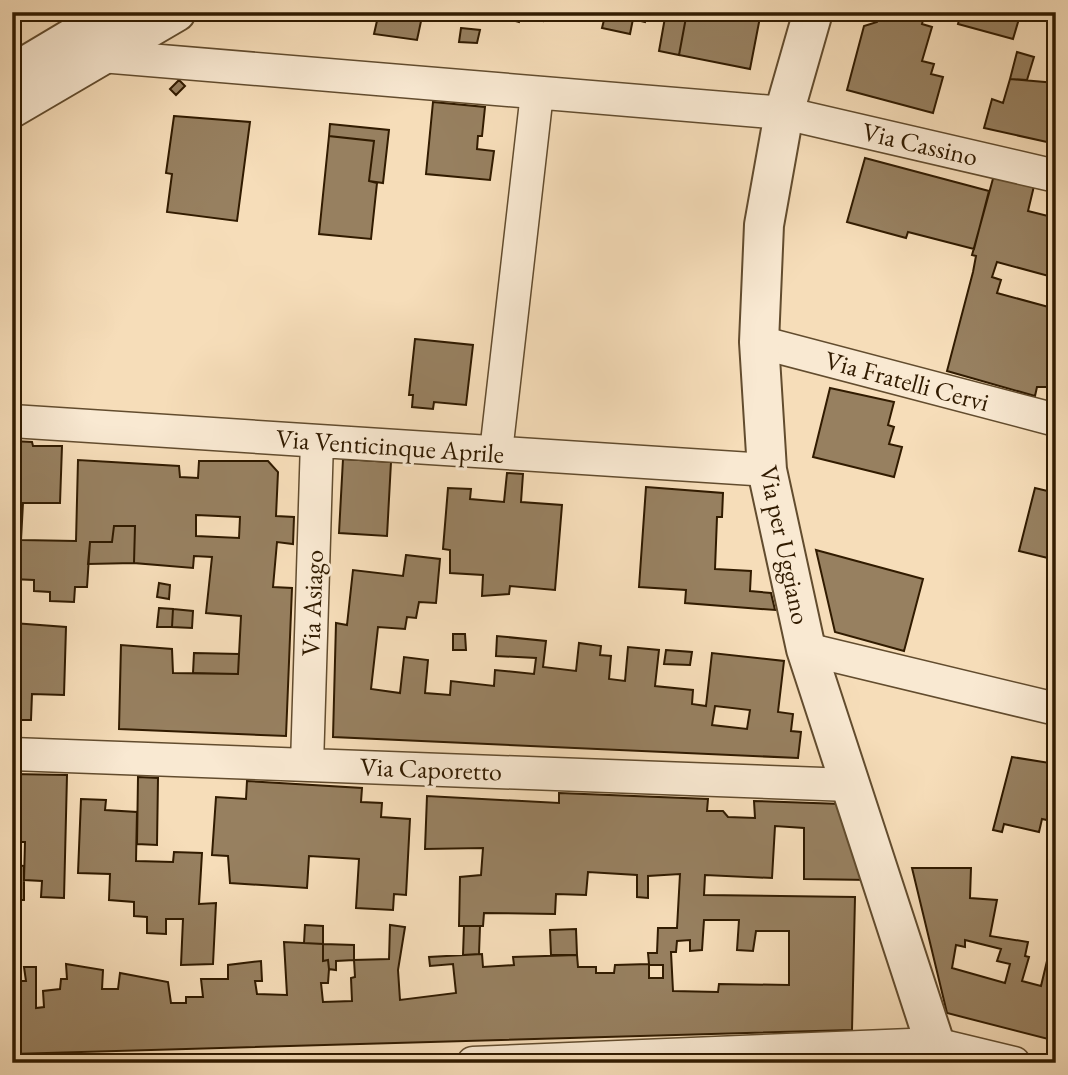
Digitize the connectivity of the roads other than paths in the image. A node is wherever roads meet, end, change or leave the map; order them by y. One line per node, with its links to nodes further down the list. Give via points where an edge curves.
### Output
1 (116, 12): 5 (street)
2 (176, 12): 4 (street)
3 (813, 12): 8 (street, Via per Uggiano)
4 (102, 56): 6 (street, Via Cassino); 7 (street)
5 (12, 74)
6 (537, 93): 8 (street, Via Cassino); 14 (street)
7 (12, 108)
8 (784, 113): 9 (street, Via Cassino); 10 (street, Via per Uggiano, via 764,225)
9 (1056, 176)
10 (759, 342): 11 (street, Via Fratelli Cervi); 15 (street, Via per Uggiano)
11 (1056, 420)
12 (12, 421): 13 (street, Via Venticinque Aprile)
13 (317, 441): 14 (street, Via Venticinque Aprile); 19 (street, Via Asiago)
14 (496, 453): 15 (street, Via Venticinque Aprile)
15 (767, 470): 16 (street, Via per Uggiano)
16 (806, 649): 17 (street); 20 (street, Via per Uggiano)
17 (1056, 709)
18 (12, 754): 19 (street, Via Caporetto)
19 (307, 765): 20 (street, Via Caporetto)
20 (850, 785): 21 (street, Via per Uggiano)
21 (936, 1054): 22 (street); 23 (street)
22 (473, 1063)
23 (1014, 1063)

